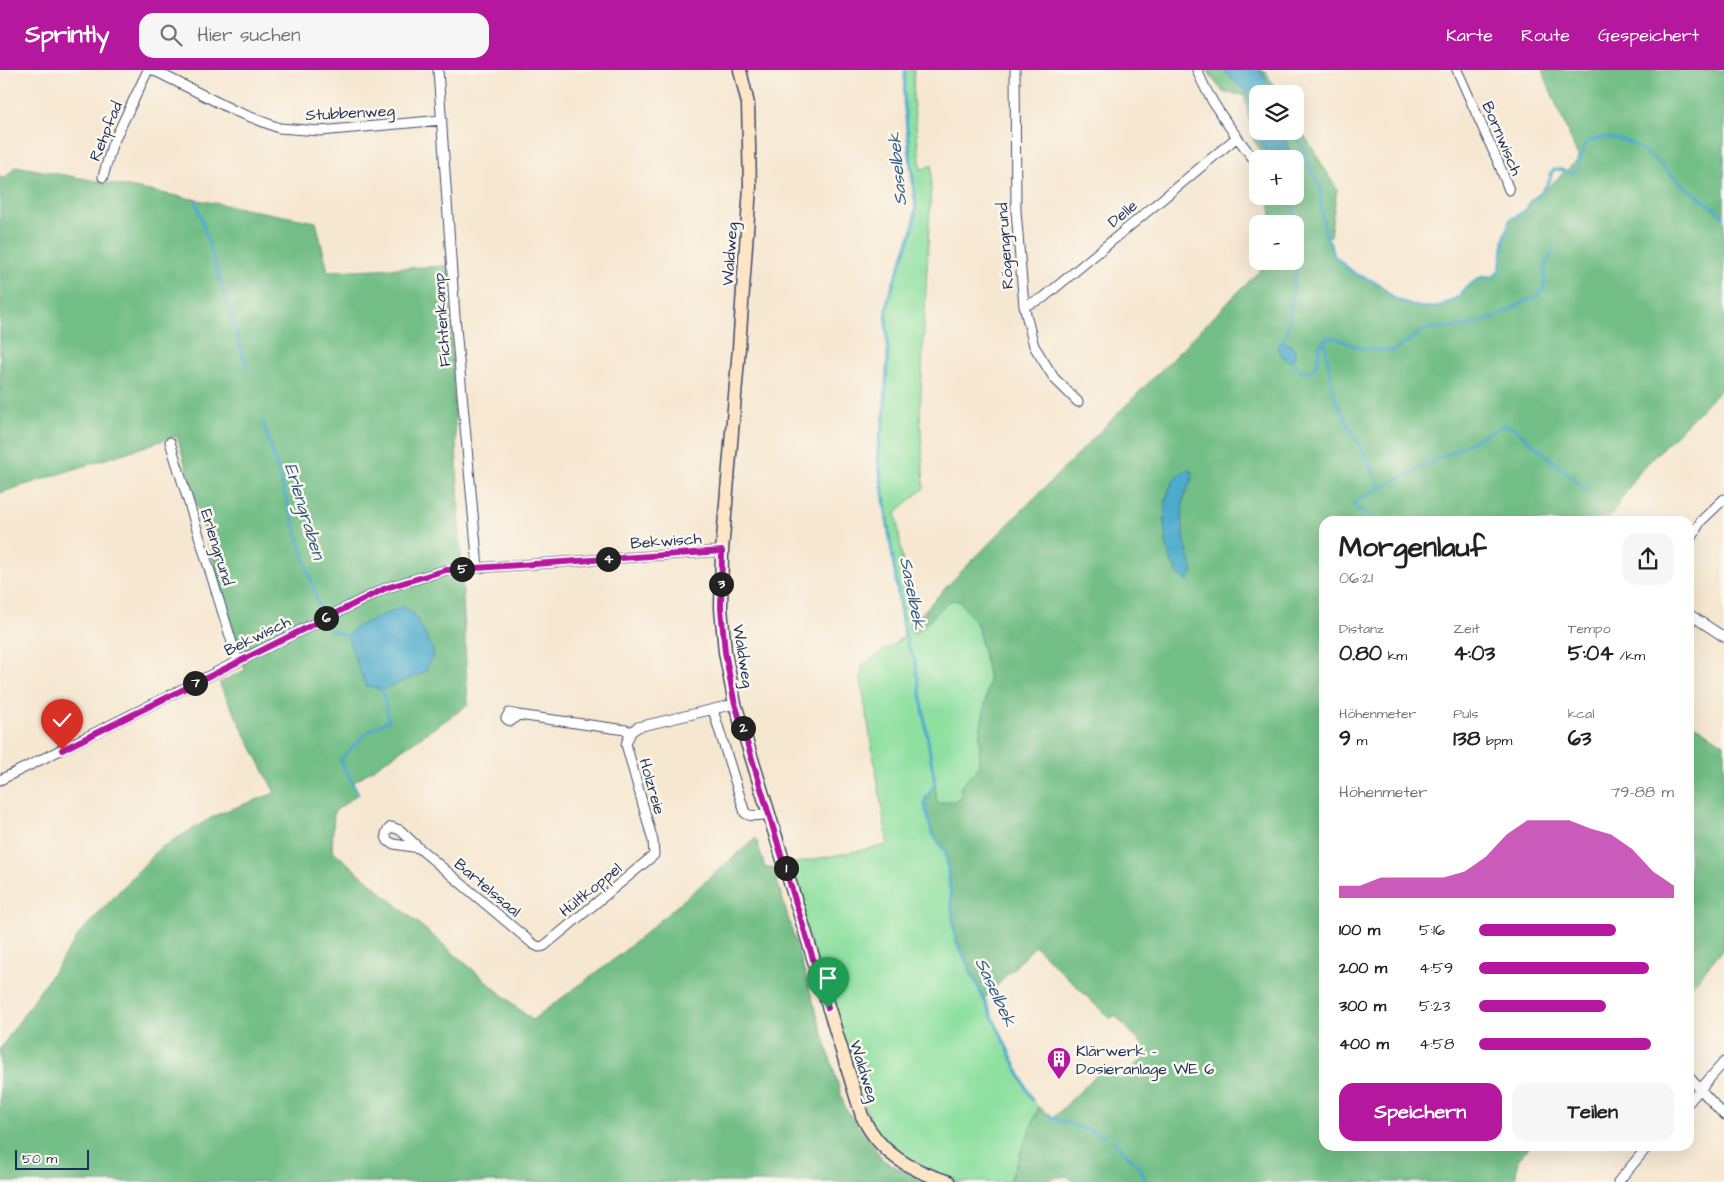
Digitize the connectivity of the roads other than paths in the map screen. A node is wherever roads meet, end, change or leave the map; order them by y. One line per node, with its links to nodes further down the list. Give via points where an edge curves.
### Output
1 (148, 70): 11 (street, Rehpfad, via 112,145)
2 (153, 70): 8 (street, Stubbenweg, via 235,111 279,128 318,131)
3 (438, 70): 8 (street, Fichtenkamp)
4 (740, 70): 18 (main road, Waldweg, via 748,104 750,187)
5 (1015, 70): 13 (street, Rögengrund, via 1016,211)
6 (1197, 70): 9 (street, via 1210,100)
7 (1457, 70): 12 (street, Bornwisch)
8 (442, 120): 19 (street, Fichtenkamp, via 455,317)
9 (1236, 138): 10 (street); 13 (street, Delle, via 1043,298)
10 (1249, 154)
11 (103, 177)
12 (1509, 190)
13 (1024, 306): 14 (street, Rögengrund, via 1034,346 1054,378)
14 (1078, 402)
15 (170, 442): 22 (street, Erlengrund)
16 (1724, 499): 17 (street, via 1701,521)
17 (1694, 533)
18 (722, 551): 19 (street, Bekwisch); 23 (main road, Waldweg, via 721,608)
19 (478, 568): 22 (street, Bekwisch, via 446,570 386,588)
20 (1694, 617): 21 (street)
21 (1724, 637)
22 (238, 662): 27 (street, Bekwisch)
23 (735, 704): 24 (street); 28 (main road, Waldweg)
24 (713, 710): 26 (street, via 638,727); 28 (street, via 745,813 749,816)
25 (518, 715): 26 (street)
26 (631, 732): 30 (street, Holzreie, via 626,744)
27 (0, 780)
28 (769, 814): 38 (main road, Waldweg, via 857,1103 868,1129 885,1151 896,1159)
29 (420, 848): 31 (street, Bartelssaal)
30 (654, 850): 31 (street, Hültkoppel, via 650,860 548,944)
31 (539, 947)
32 (1724, 1062): 34 (street)
33 (1694, 1083): 34 (street)
34 (1700, 1090): 35 (street); 36 (street)
35 (1694, 1097)
36 (1724, 1115)
37 (1644, 1151): 39 (street)
38 (949, 1182)
39 (1618, 1182)

